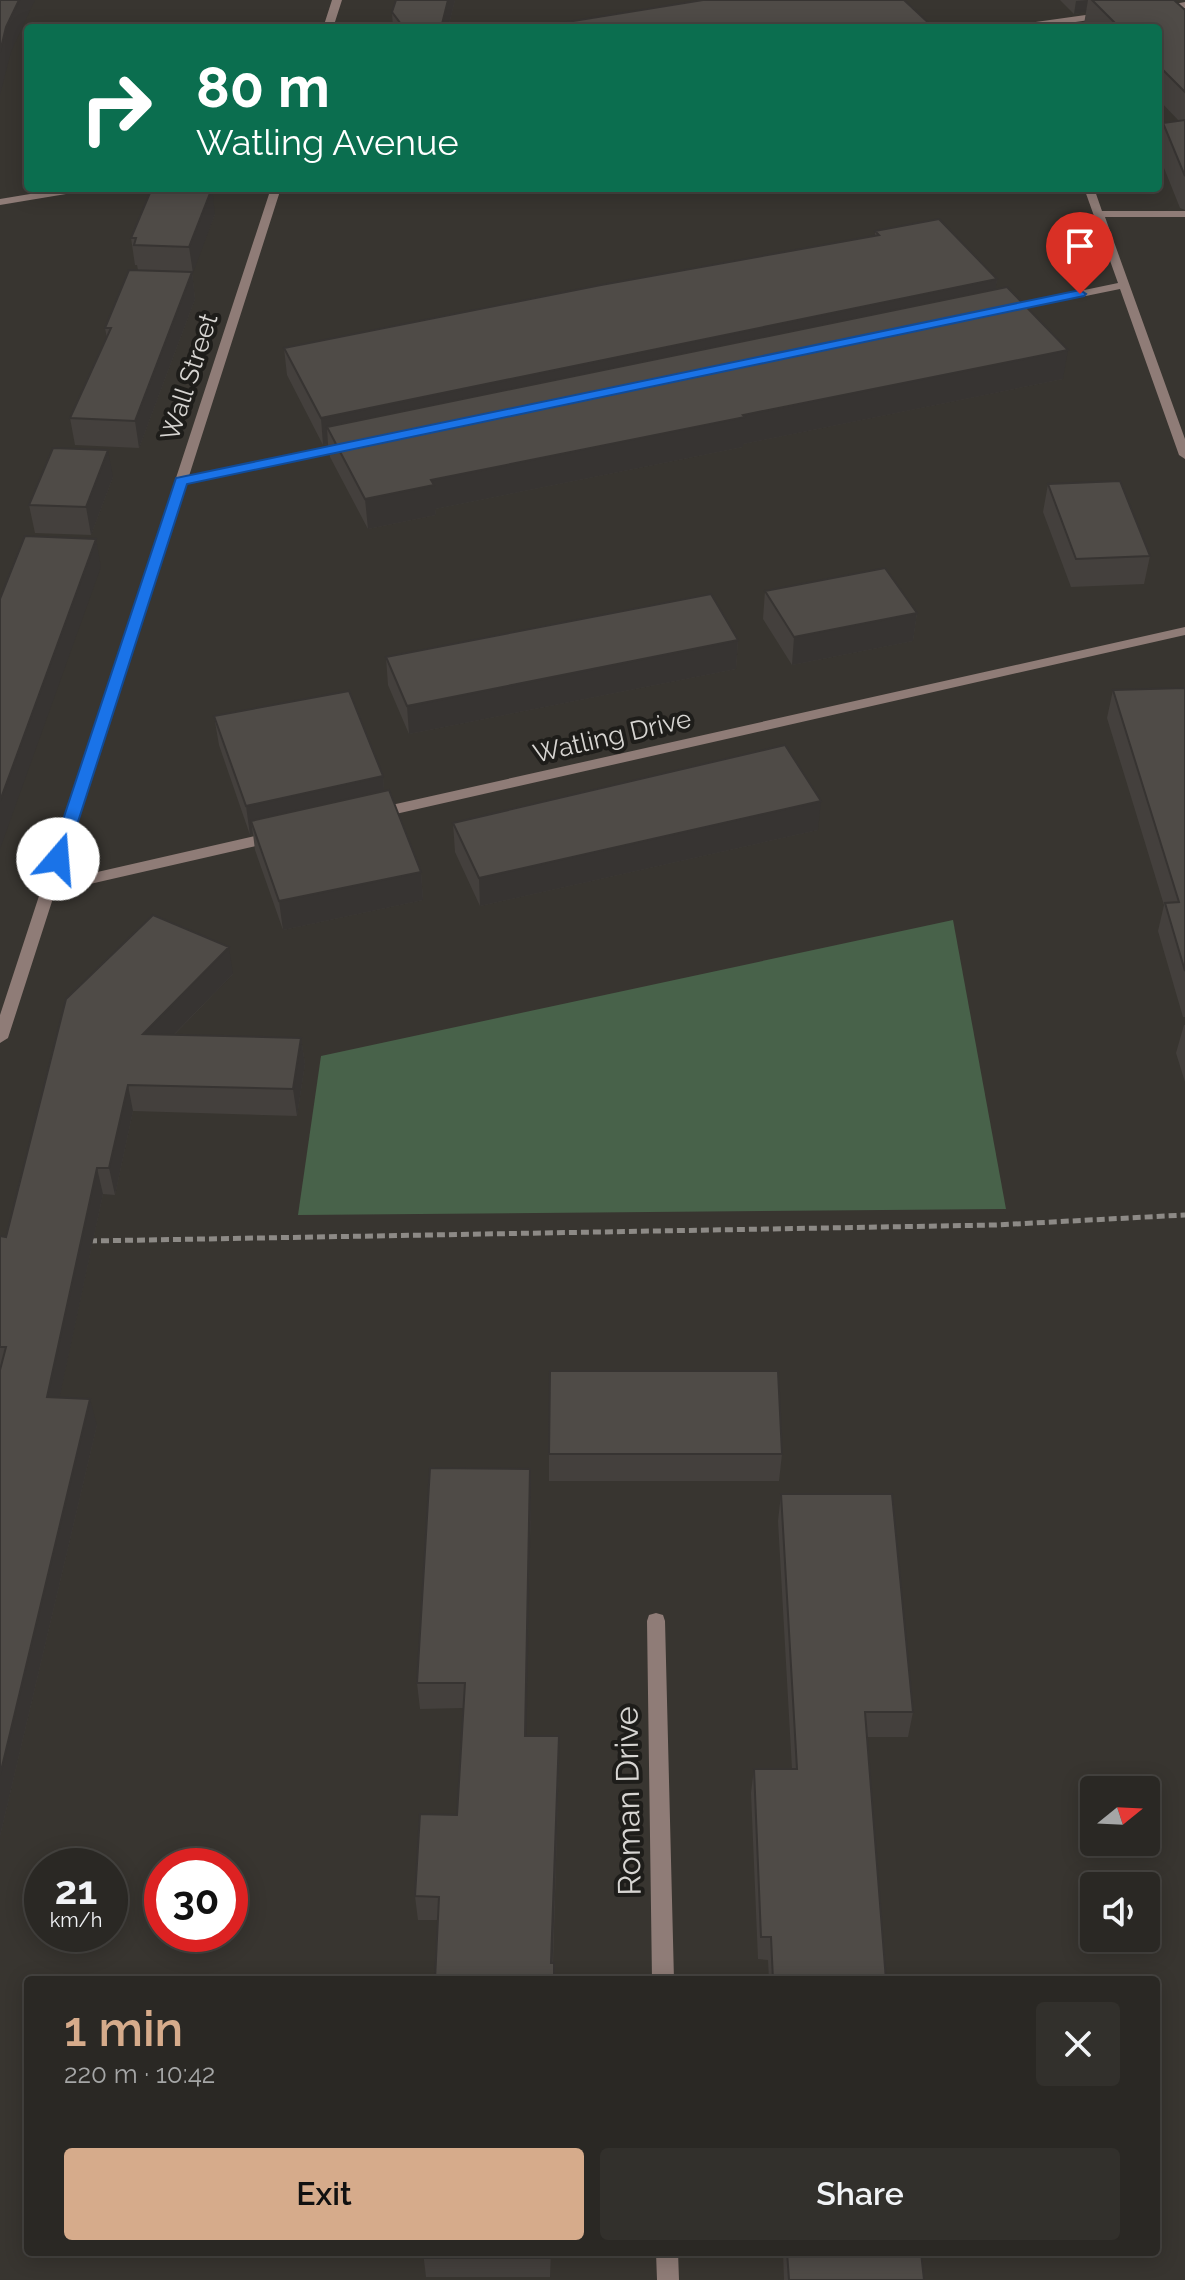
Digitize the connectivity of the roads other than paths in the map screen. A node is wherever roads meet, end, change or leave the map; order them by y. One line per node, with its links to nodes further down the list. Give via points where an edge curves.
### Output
1 (337, 0): 5 (street)
2 (1185, 5): 3 (street)
3 (1140, 11)
4 (1125, 13): 6 (street)
5 (329, 24)
6 (1047, 24)
7 (60, 192): 10 (street)
8 (275, 192): 18 (street, Wall Street)
9 (1090, 192): 11 (street)
10 (0, 202)
11 (1097, 214): 12 (street); 13 (street)
12 (1185, 214)
13 (1123, 285): 14 (street); 15 (street)
14 (986, 313)
15 (1180, 427): 17 (street)
16 (364, 443): 18 (street)
17 (1185, 455)
18 (181, 481): 22 (street, Wall Street)
19 (1185, 631): 20 (street, Watling Drive)
20 (365, 816)
21 (291, 833): 22 (street)
22 (49, 888): 23 (street, Wall Street)
23 (0, 1038)
24 (656, 1621): 25 (street, Roman Drive)
25 (663, 1976)
26 (667, 2256): 27 (street)
27 (668, 2280)

